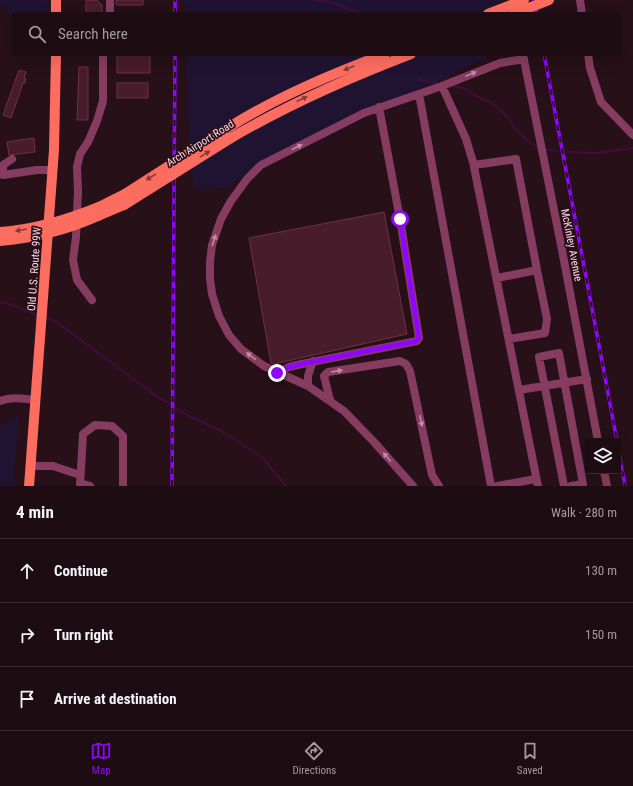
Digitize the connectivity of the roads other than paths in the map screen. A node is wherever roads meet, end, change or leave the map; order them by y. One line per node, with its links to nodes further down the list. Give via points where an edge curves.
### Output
1 (56, 0): 7 (main road)
2 (110, 0): 8 (street)
3 (512, 0): 10 (street)
4 (524, 0): 9 (main road, bridge)
5 (549, 0): 11 (main road, bridge)
6 (580, 0): 12 (street)
7 (56, 12)
8 (110, 12)
9 (493, 12)
10 (514, 12)
11 (519, 12)
12 (582, 12)
13 (56, 56): 25 (main road, Old U.S. Route 99W)
14 (102, 56): 31 (street, via 103,101 98,121 80,154 77,167 78,199 73,260 77,280)
15 (380, 56): 26 (main road, Arch Airport Road, one-way to 26, bridge, via 308,86 258,111)
16 (406, 56): 26 (main road, Arch Airport Road, one-way to 16, bridge, via 124,205 266,117 351,77)
17 (523, 56): 19 (street, one-way to 17); 35 (street, McKinley Avenue)
18 (588, 56): 22 (street, via 601,102)
19 (442, 86): 20 (street); 24 (street, via 466,139)
20 (419, 94): 21 (street); 53 (street)
21 (380, 107): 33 (street, via 419,338 416,341); 34 (street, one-way to 21, via 241,349 229,335 219,316 212,294 210,262 212,245 221,219 247,179 261,165)
22 (633, 135)
23 (12, 160): 25 (street, via 3,165 3,175)
24 (474, 165): 29 (street, via 516,159); 30 (street)
25 (53, 170): 40 (main road, Old U.S. Route 99W)
26 (99, 212): 27 (main road, Arch Airport Road, one-way to 27, bridge, via 82,214 42,226); 28 (main road, Arch Airport Road, bridge, via 58,231)
27 (0, 232)
28 (0, 242)
29 (537, 270): 30 (street); 32 (street, via 546,319 545,333)
30 (497, 278): 32 (street)
31 (92, 300)
32 (509, 339): 39 (street)
33 (313, 362): 34 (street, via 289,367); 37 (street, via 308,376)
34 (277, 373): 37 (street)
35 (587, 379): 36 (street); 43 (street, McKinley Avenue)
36 (564, 382): 38 (street); 38 (street, via 559,353 539,357); 56 (street, via 583,484)
37 (308, 386): 41 (street)
38 (544, 386): 39 (street); 55 (street)
39 (519, 390): 47 (street)
40 (36, 400): 42 (street, via 13,398); 44 (main road, Old U.S. Route 99W)
41 (330, 400): 51 (street, one-way to 41, via 374,442); 52 (street, one-way to 52, via 324,376 328,372 400,361 406,364 410,371 432,475)
42 (0, 402)
43 (597, 438)
44 (31, 466): 46 (street, via 53,466); 48 (main road, Old U.S. Route 99W)
45 (605, 474): 57 (street)
46 (80, 481): 49 (street); 50 (street, via 83,434 95,425 112,426 123,436)
47 (537, 482): 54 (street)
48 (29, 486)
49 (90, 486)
50 (123, 486)
51 (413, 486)
52 (439, 486)
53 (491, 486)
54 (497, 486)
55 (564, 486)
56 (571, 486)
57 (607, 486)

